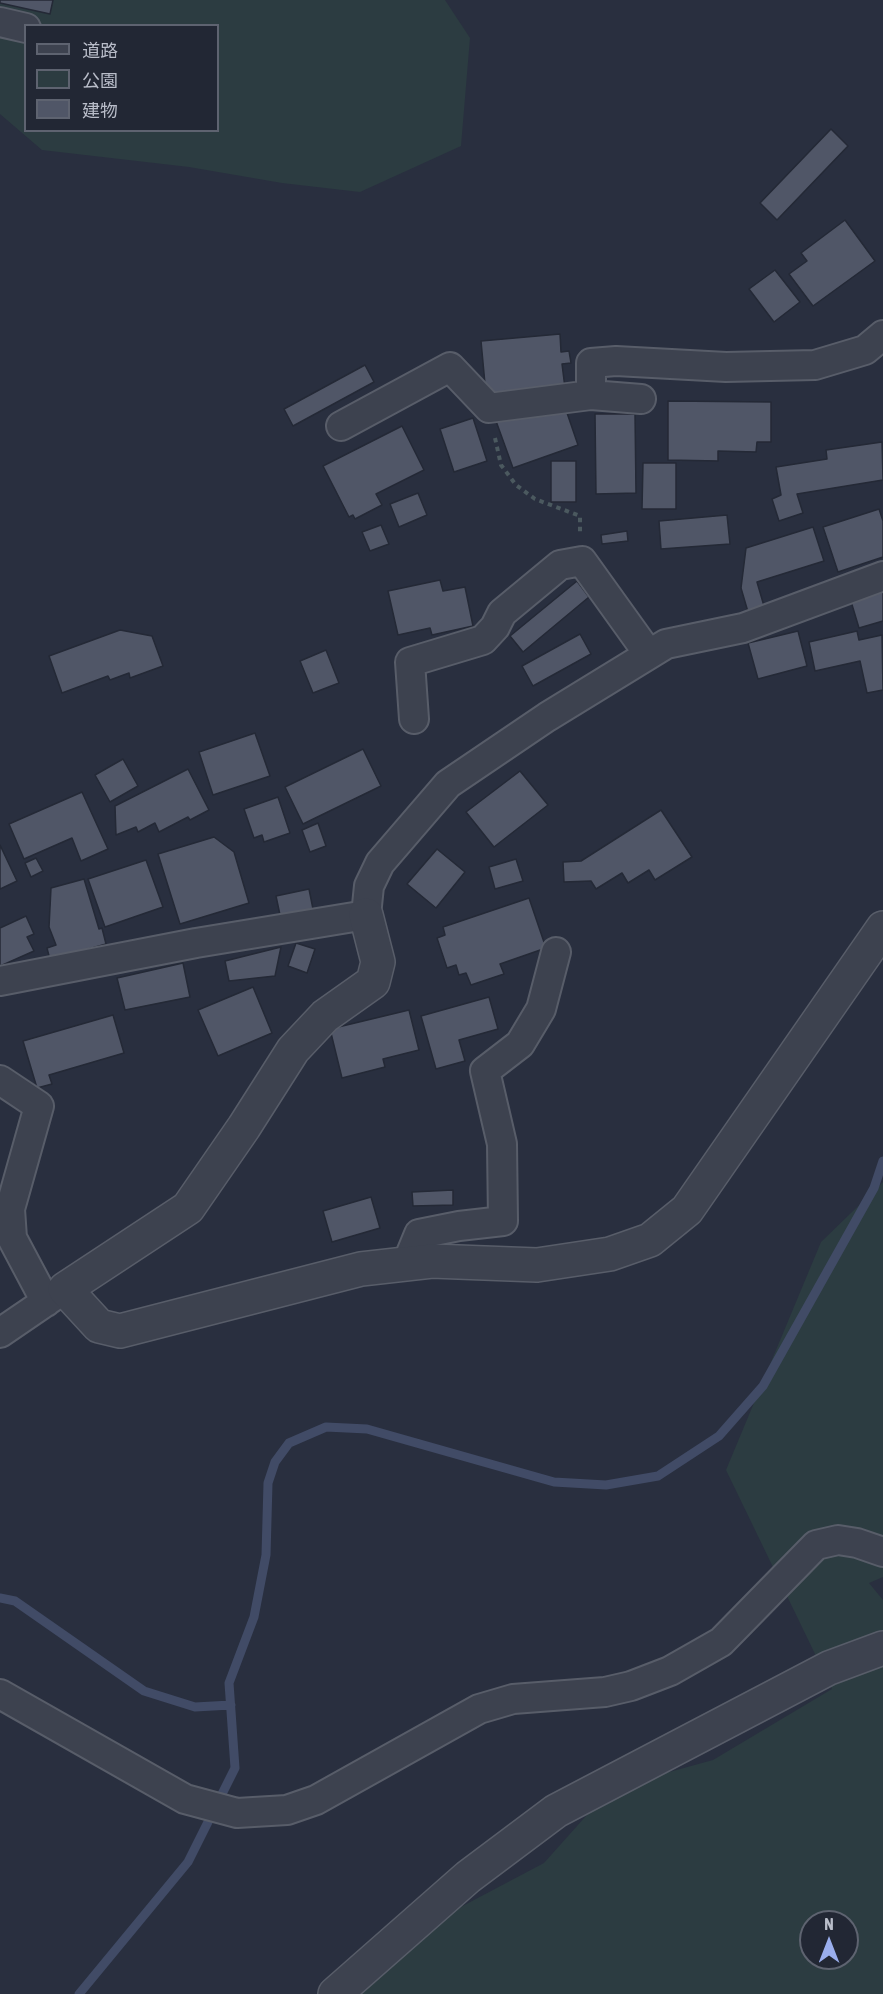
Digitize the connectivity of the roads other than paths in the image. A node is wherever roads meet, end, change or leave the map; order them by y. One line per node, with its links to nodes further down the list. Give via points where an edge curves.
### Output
1 (0, 22): 2 (street)
2 (24, 28)
3 (883, 335): 4 (street, via 865,350 815,365 591,363)
4 (591, 395): 5 (street); 6 (street, via 489,408 450,367)
5 (641, 399)
6 (341, 426)
7 (883, 576): 8 (street, via 742,628 666,644)
8 (648, 653): 9 (street, via 582,561 561,565 502,613 483,640 410,662); 10 (street, via 448,784 380,863 369,886)
9 (414, 719)
10 (366, 915): 13 (street); 17 (street, via 378,962 373,982 325,1016 293,1050 188,1208)
11 (883, 928): 16 (street, via 687,1210 650,1240 610,1254 537,1265)
12 (556, 952): 16 (street, via 541,1009 520,1044 485,1071 502,1144 503,1221 419,1234)
13 (0, 981)
14 (0, 1080): 15 (street, via 39,1106)
15 (5, 1226): 17 (street)
16 (407, 1263): 17 (street, via 361,1269 120,1331 99,1326)
17 (55, 1296): 18 (street)
18 (0, 1333)
19 (883, 1552): 21 (street, via 838,1540 816,1545 721,1642 670,1671 605,1692 513,1699 479,1709 316,1800 287,1810 237,1814 185,1799)
20 (883, 1648): 22 (street, via 829,1668 556,1811 468,1877)
21 (0, 1694)
22 (335, 1994)

